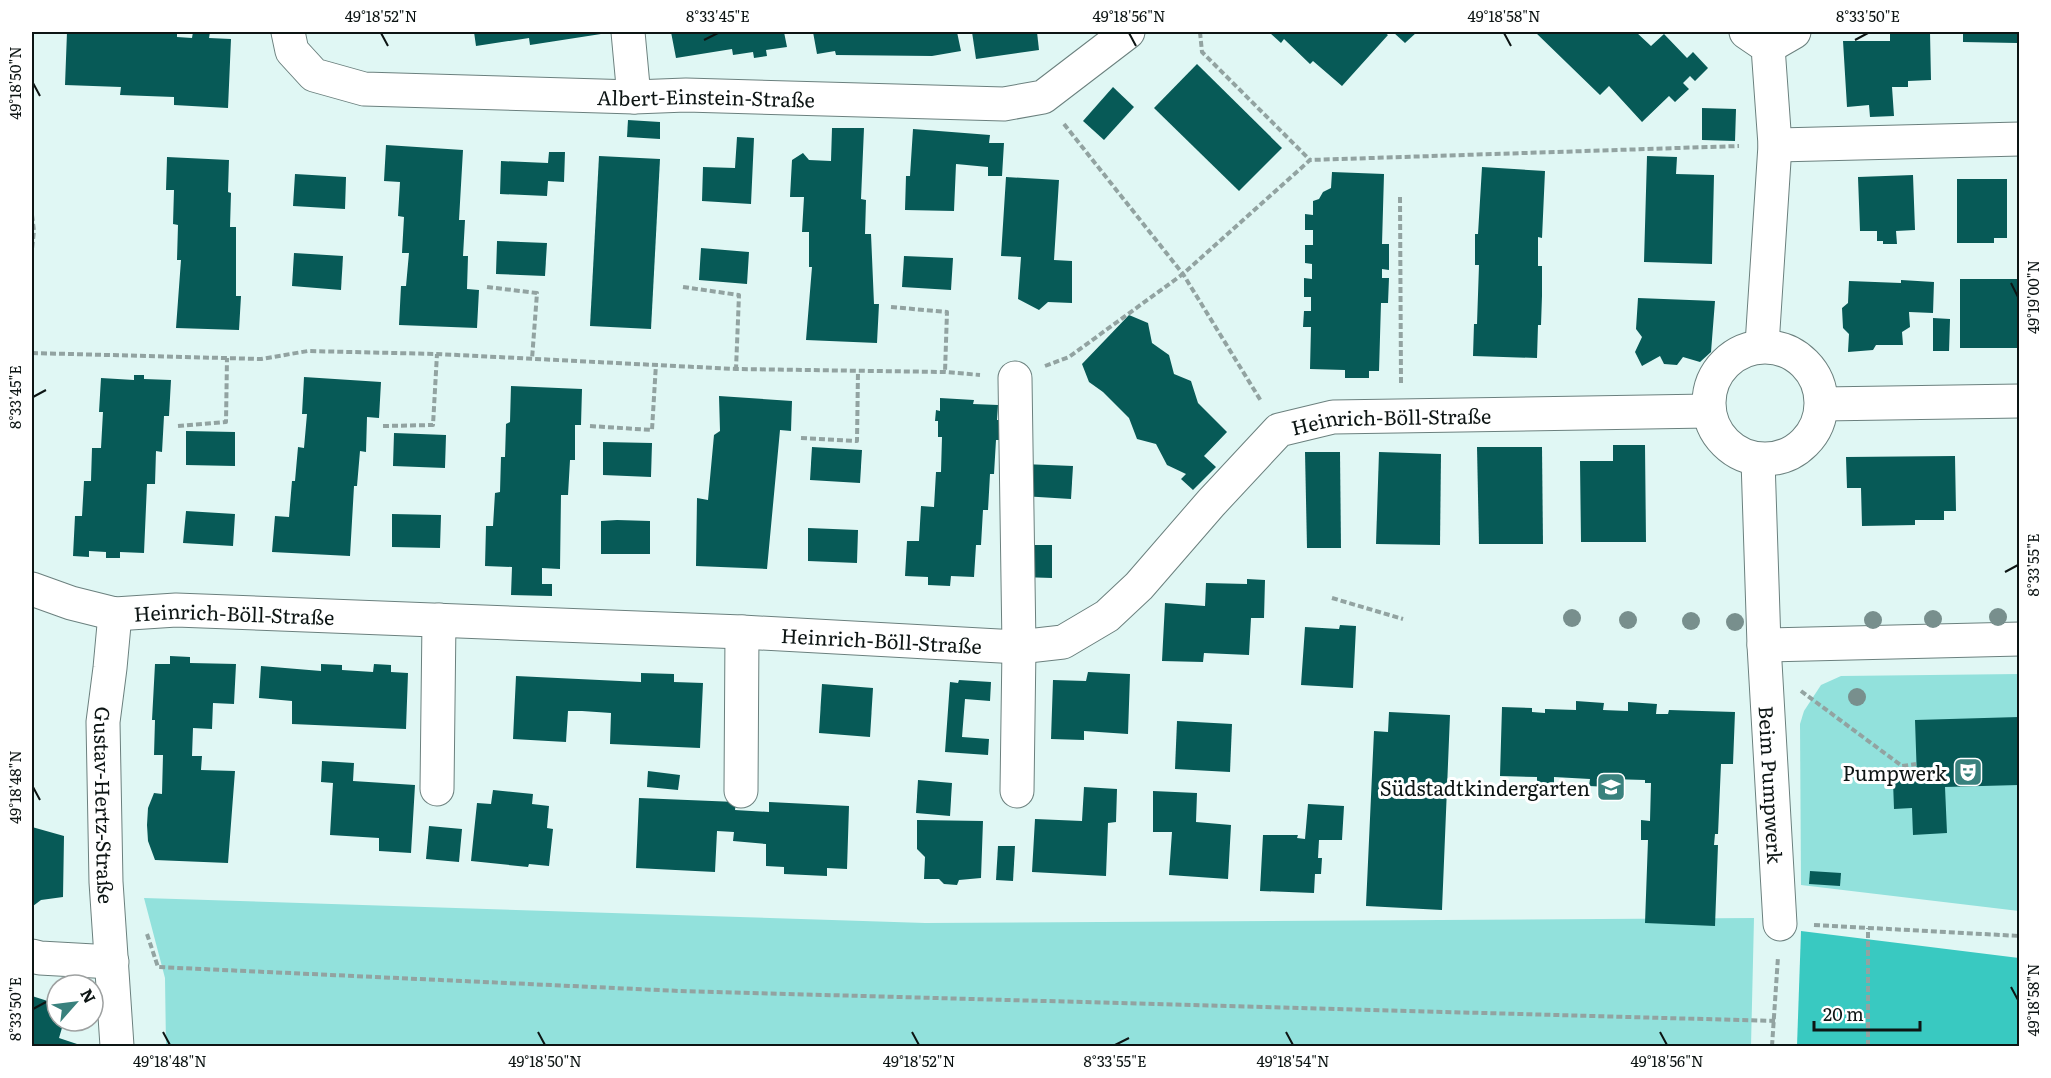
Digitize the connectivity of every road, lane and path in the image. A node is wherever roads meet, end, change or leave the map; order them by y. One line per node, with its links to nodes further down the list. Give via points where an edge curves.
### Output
1 (288, 32): 6 (street, Albert-Einstein-Straße, via 292,51 314,75 364,89)
2 (628, 32): 6 (street)
3 (1128, 32): 7 (street, Albert-Einstein-Straße)
4 (1200, 32): 10 (path, via 1202,52)
5 (1769, 37): 9 (street)
6 (634, 96): 7 (street, Albert-Einstein-Straße, via 1004,104)
7 (1042, 97): 14 (path)
8 (2019, 139): 9 (street)
9 (1775, 145): 10 (path); 18 (street)
10 (1310, 160): 14 (path)
11 (1400, 197): 31 (path)
12 (32, 215): 13 (path)
13 (32, 249)
14 (1183, 274): 27 (path, via 1069,357); 35 (path)
15 (487, 287): 22 (path, via 537,293)
16 (683, 287): 24 (path, via 739,295)
17 (891, 307): 26 (path, via 947,312)
18 (1762, 345): 29 (street, via 1792,352 1815,374); 30 (street, via 1732,355 1712,380)
19 (32, 353): 21 (path)
20 (436, 354): 21 (path, via 308,351 261,359); 22 (path); 33 (path, via 433,425)
21 (226, 358): 32 (path, via 226,422)
22 (532, 358): 23 (path)
23 (656, 364): 24 (path); 34 (path, via 652,430)
24 (736, 369): 25 (path)
25 (858, 371): 26 (path); 36 (path, via 856,441)
26 (945, 372): 27 (path)
27 (1015, 378): 45 (street)
28 (2019, 401): 29 (street)
29 (1822, 405): 37 (street, via 1813,435 1789,455)
30 (1708, 411): 31 (street, Heinrich-Böll-Straße); 37 (street, via 1716,434 1734,452)
31 (1401, 416): 35 (street, Heinrich-Böll-Straße, via 1333,417)
32 (178, 426)
33 (383, 426)
34 (590, 426)
35 (1279, 430): 45 (street, Heinrich-Böll-Straße, via 1139,586 1107,616 1063,642)
36 (801, 438)
37 (1758, 460): 46 (street, Beim Pumpwerk)
38 (32, 589): 40 (street, Heinrich-Böll-Straße)
39 (1332, 598): 41 (path)
40 (114, 614): 42 (street, Heinrich-Böll-Straße, via 176,610); 56 (street, Gustav-Hertz-Straße, via 103,722)
41 (1403, 619)
42 (439, 620): 43 (street, Heinrich-Böll-Straße); 48 (street)
43 (742, 632): 45 (street, Heinrich-Böll-Straße); 49 (street)
44 (2019, 639): 46 (street)
45 (1019, 647): 50 (street)
46 (1765, 656): 47 (path, via 1809,697 1902,766); 51 (street, Beim Pumpwerk)
47 (1916, 764)
48 (437, 789)
49 (741, 791)
50 (1017, 791)
51 (1780, 924): 52 (path); 57 (path)
52 (1868, 928): 54 (path); 60 (path)
53 (145, 929): 57 (path, via 158,967 680,991)
54 (2019, 936)
55 (32, 956): 56 (street)
56 (112, 962): 58 (street, Gustav-Hertz-Straße)
57 (1775, 1021): 59 (path)
58 (117, 1047)
59 (1772, 1047)
60 (1868, 1047)

